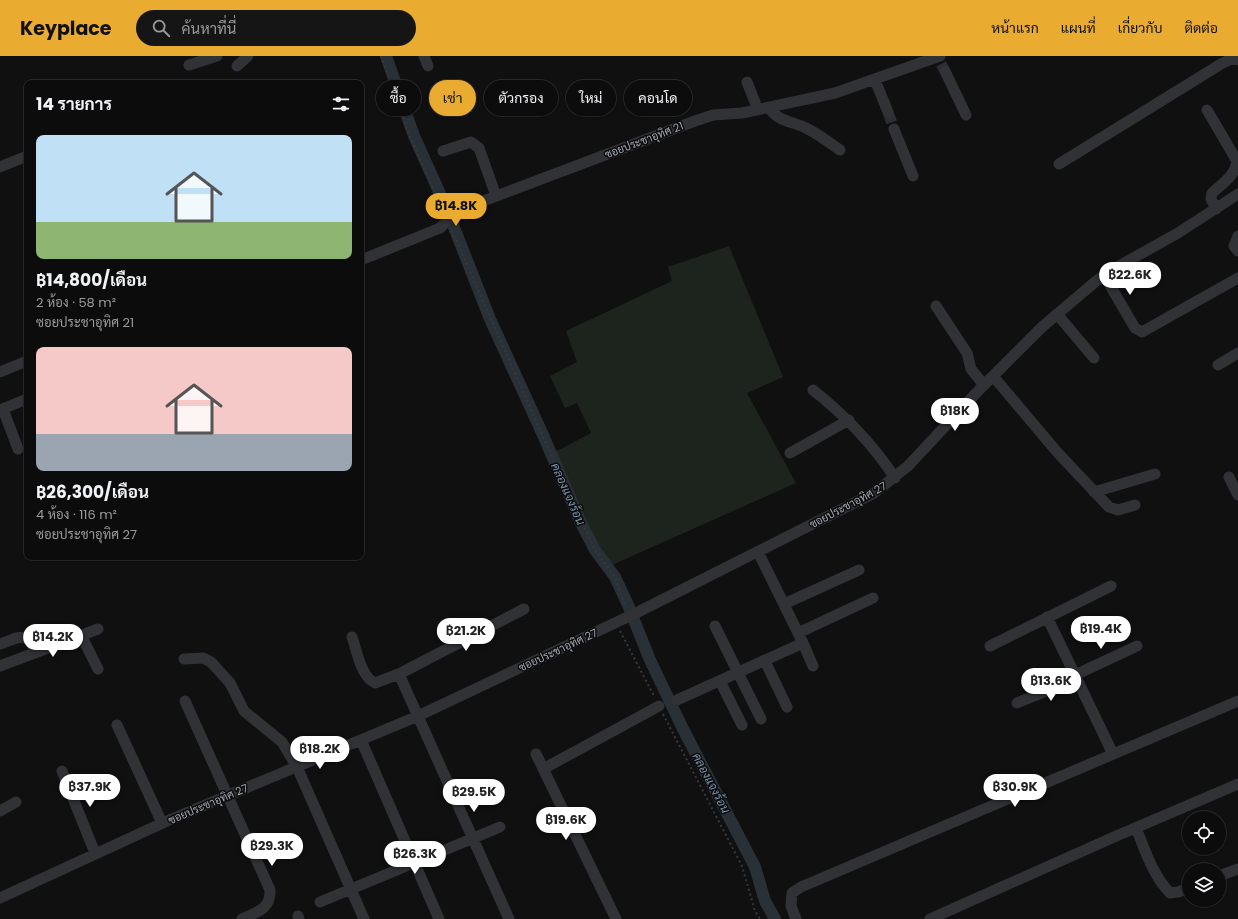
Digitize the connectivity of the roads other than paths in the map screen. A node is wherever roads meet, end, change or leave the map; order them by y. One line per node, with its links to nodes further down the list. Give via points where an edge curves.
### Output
1 (217, 56): 5 (street)
2 (248, 56): 6 (street)
3 (1238, 60): 17 (street, via 1233,58 1221,64)
4 (941, 62): 7 (street, ซอยประชาอุทิศ 21); 12 (street)
5 (189, 65)
6 (237, 66)
7 (875, 80): 9 (street, ซอยประชาอุทิศ 21, via 834,93); 11 (street)
8 (747, 82): 9 (street)
9 (763, 109): 14 (street, via 781,120 811,131); 21 (street, ซอยประชาอุทิศ 21, via 713,115 695,120)
10 (1207, 110): 22 (street, via 1237,161 1232,176 1212,193 1211,199)
11 (888, 112)
12 (966, 115)
13 (894, 129): 19 (street)
14 (840, 150)
15 (443, 151): 21 (street, via 471,142 476,144)
16 (24, 157): 18 (street)
17 (1060, 164)
18 (0, 167)
19 (913, 176)
20 (1238, 194): 22 (street, ซอยประชาอุทิศ 27)
21 (496, 196): 25 (street, ซอยประชาอุทิศ 21, bridge, via 458,211 445,227)
22 (1216, 208): 26 (street, ซอยประชาอุทิศ 27)
23 (1238, 236): 24 (street, via 1234,246)
24 (1238, 251)
25 (364, 259)
26 (1104, 275): 27 (street, via 1135,328 1142,332); 29 (street, ซอยประชาอุทิศ 27)
27 (1238, 278)
28 (936, 306): 36 (street, via 967,353 971,369)
29 (1057, 314): 31 (street); 35 (street, ซอยประชาอุทิศ 27)
30 (1238, 353): 33 (street)
31 (1094, 358)
32 (24, 362): 34 (street)
33 (1218, 365)
34 (0, 372)
35 (993, 376): 36 (street, ซอยประชาอุทิศ 27); 46 (street)
36 (984, 385): 45 (street, ซอยประชาอุทิศ 27)
37 (813, 390): 40 (street)
38 (24, 399): 39 (street)
39 (1, 409): 41 (street)
40 (849, 420): 42 (street); 45 (street, via 879,454)
41 (18, 449)
42 (790, 453)
43 (1155, 474): 46 (street)
44 (1229, 477): 47 (street)
45 (895, 478): 49 (street, ซอยประชาอุทิศ 27, via 874,493)
46 (1094, 492): 48 (street, via 1109,507 1118,510)
47 (1238, 495)
48 (1135, 505)
49 (758, 552): 53 (street); 81 (street, ซอยประชาอุทิศ 27, via 616,623)
50 (859, 570): 53 (street)
51 (1111, 586): 55 (street)
52 (873, 598): 58 (street)
53 (784, 604): 58 (street)
54 (524, 609): 72 (street)
55 (1047, 617): 63 (street); 73 (street)
56 (715, 626): 71 (street)
57 (98, 629): 59 (street)
58 (798, 633): 61 (street)
59 (81, 635): 65 (street); 70 (street)
60 (352, 637): 72 (street, via 370,681 375,683)
61 (802, 643): 67 (street); 69 (street)
62 (0, 644): 65 (street, via 26,637)
63 (990, 646)
64 (1136, 646): 73 (street)
65 (36, 652): 68 (street)
66 (184, 659): 88 (street, via 203,658 211,662 230,683 244,711 282,742)
67 (765, 661): 71 (street); 80 (street)
68 (0, 666)
69 (813, 666)
70 (98, 669)
71 (738, 673): 74 (street); 82 (street)
72 (398, 674): 81 (street)
73 (1076, 677): 78 (street); 87 (street)
74 (720, 681): 75 (street); 84 (street)
75 (677, 700)
76 (1238, 700): 87 (street)
77 (184, 701): 92 (street)
78 (1017, 703)
79 (659, 706): 89 (street)
80 (787, 707)
81 (418, 716): 85 (street, ซอยประชาอุทิศ 27); 98 (street)
82 (761, 719)
83 (117, 725): 95 (street)
84 (742, 725)
85 (360, 740): 88 (street, ซอยประชาอุทิศ 27); 100 (street)
86 (536, 754): 89 (street)
87 (1113, 754): 112 (street, via 801,887 792,893 791,906)
88 (297, 767): 92 (street, ซอยประชาอุทิศ 27); 103 (street)
89 (543, 769): 111 (street)
90 (62, 771): 99 (street)
91 (1238, 784): 97 (street)
92 (226, 796): 95 (street, ซอยประชาอุทิศ 27); 107 (street, via 270,890 270,900 266,906)
93 (16, 802): 94 (street)
94 (0, 811)
95 (162, 823): 99 (street, ซอยประชาอุทิศ 27)
96 (500, 827): 98 (street)
97 (1136, 828): 104 (street, via 1157,877 1170,893); 113 (street)
98 (473, 838): 100 (street); 110 (street)
99 (95, 853): 105 (street, ซอยประชาอุทิศ 27)
100 (415, 863): 103 (street); 109 (street)
101 (1238, 869): 102 (street)
102 (1226, 873)
103 (351, 890): 106 (street); 108 (street)
104 (1182, 891)
105 (0, 898)
106 (320, 902)
107 (242, 919)
108 (364, 919)
109 (440, 919)
110 (509, 919)
111 (616, 919)
112 (796, 919)
113 (930, 919)

